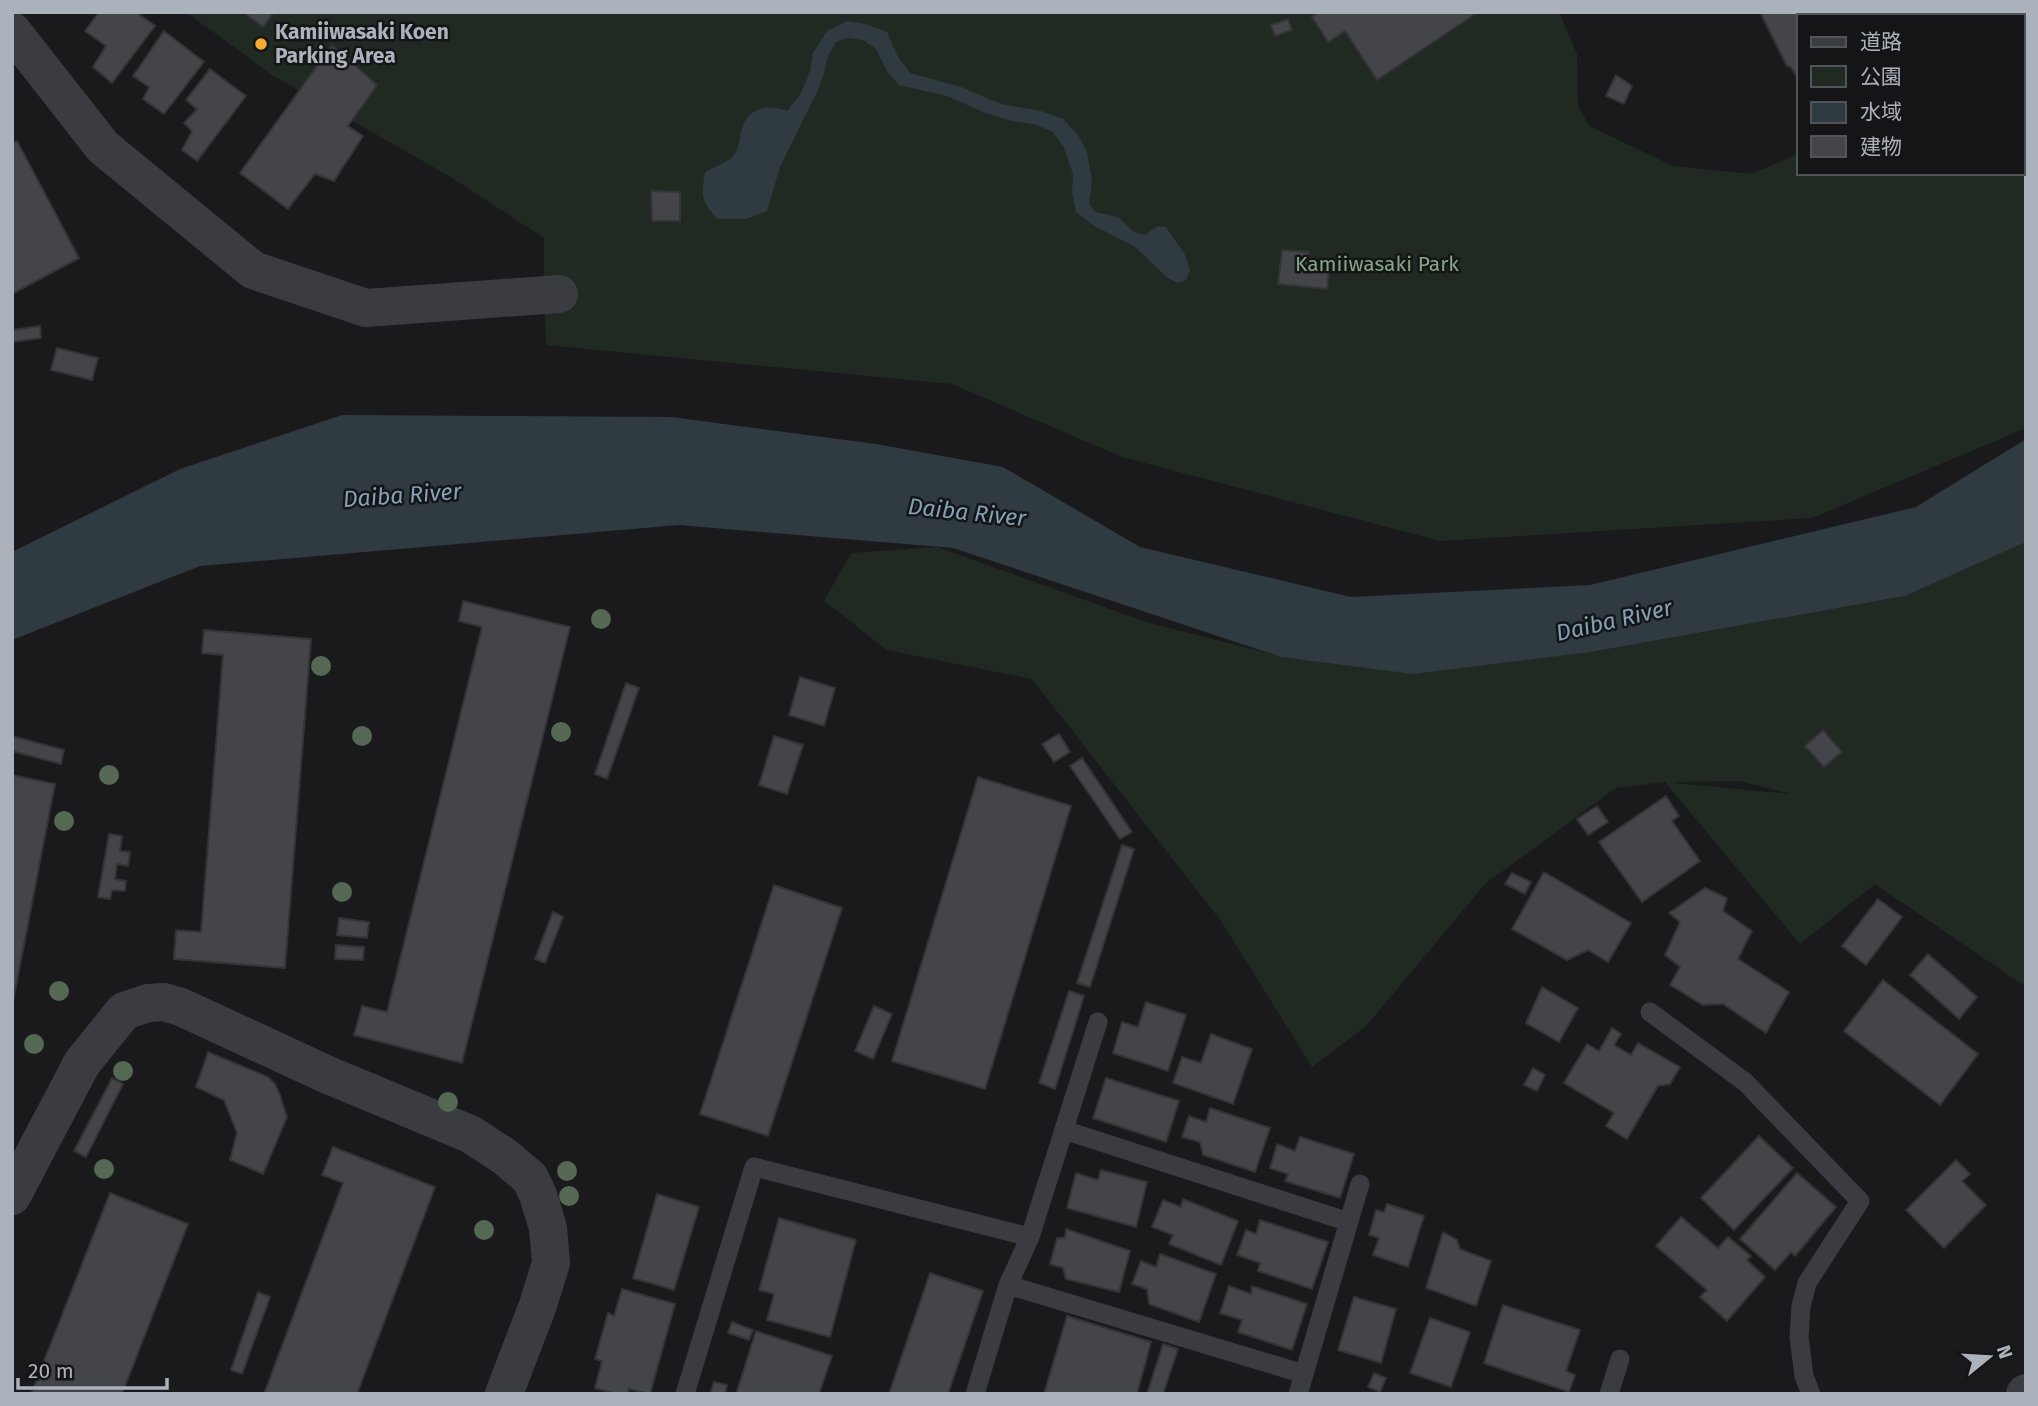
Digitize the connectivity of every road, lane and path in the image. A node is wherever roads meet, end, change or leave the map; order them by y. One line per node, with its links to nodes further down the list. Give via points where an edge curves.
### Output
1 (12, 32): 2 (street, via 103,147 253,270 366,308)
2 (559, 294)
3 (1650, 1012): 18 (lane, via 1745,1082 1860,1201 1807,1283 1801,1306 1799,1337)
4 (1098, 1022): 5 (lane)
5 (1064, 1130): 8 (lane); 9 (lane)
6 (1360, 1185): 8 (lane)
7 (12, 1196): 13 (street, via 82,1063 124,1011 148,1003 181,1007 470,1134 530,1178 548,1228 551,1263)
8 (1349, 1222): 12 (lane)
9 (1030, 1237): 10 (lane); 14 (lane, via 754,1167)
10 (1008, 1284): 12 (lane); 15 (lane)
11 (1620, 1359): 17 (lane)
12 (1304, 1374): 16 (lane)
13 (504, 1394)
14 (685, 1394)
15 (975, 1394)
16 (1298, 1394)
17 (1609, 1394)
18 (1811, 1394)

